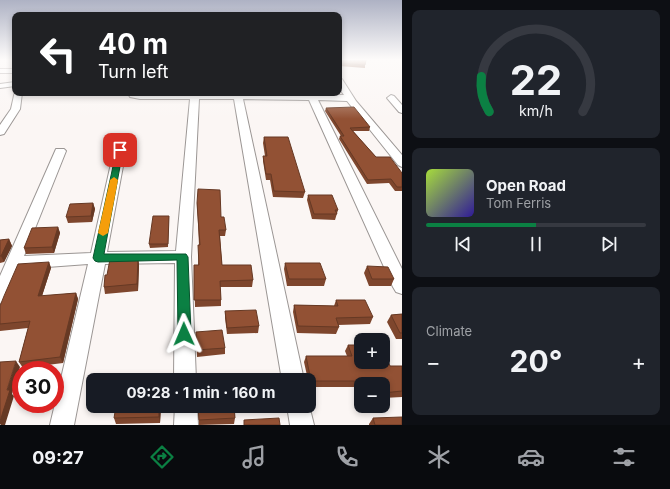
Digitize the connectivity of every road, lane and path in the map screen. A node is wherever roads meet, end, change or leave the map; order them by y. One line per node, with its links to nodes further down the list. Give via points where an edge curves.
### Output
1 (12, 84): 2 (street)
2 (0, 86)
3 (342, 87): 9 (street)
4 (18, 96): 12 (street, via 16,110)
5 (195, 96): 16 (street)
6 (237, 96): 22 (street)
7 (305, 96): 19 (street)
8 (319, 96): 9 (street)
9 (348, 98): 15 (street, via 381,134)
10 (391, 98): 11 (street)
11 (402, 110)
12 (0, 132)
13 (120, 150): 17 (street)
14 (60, 151): 18 (street)
15 (402, 163)
16 (183, 257): 17 (street); 21 (street)
17 (98, 258): 18 (street); 25 (street)
18 (14, 264): 20 (street)
19 (402, 286)
20 (0, 296)
21 (185, 373)
22 (292, 373)
23 (186, 413): 26 (street)
24 (299, 413): 27 (street)
25 (62, 425)
26 (186, 425)
27 (302, 425)

